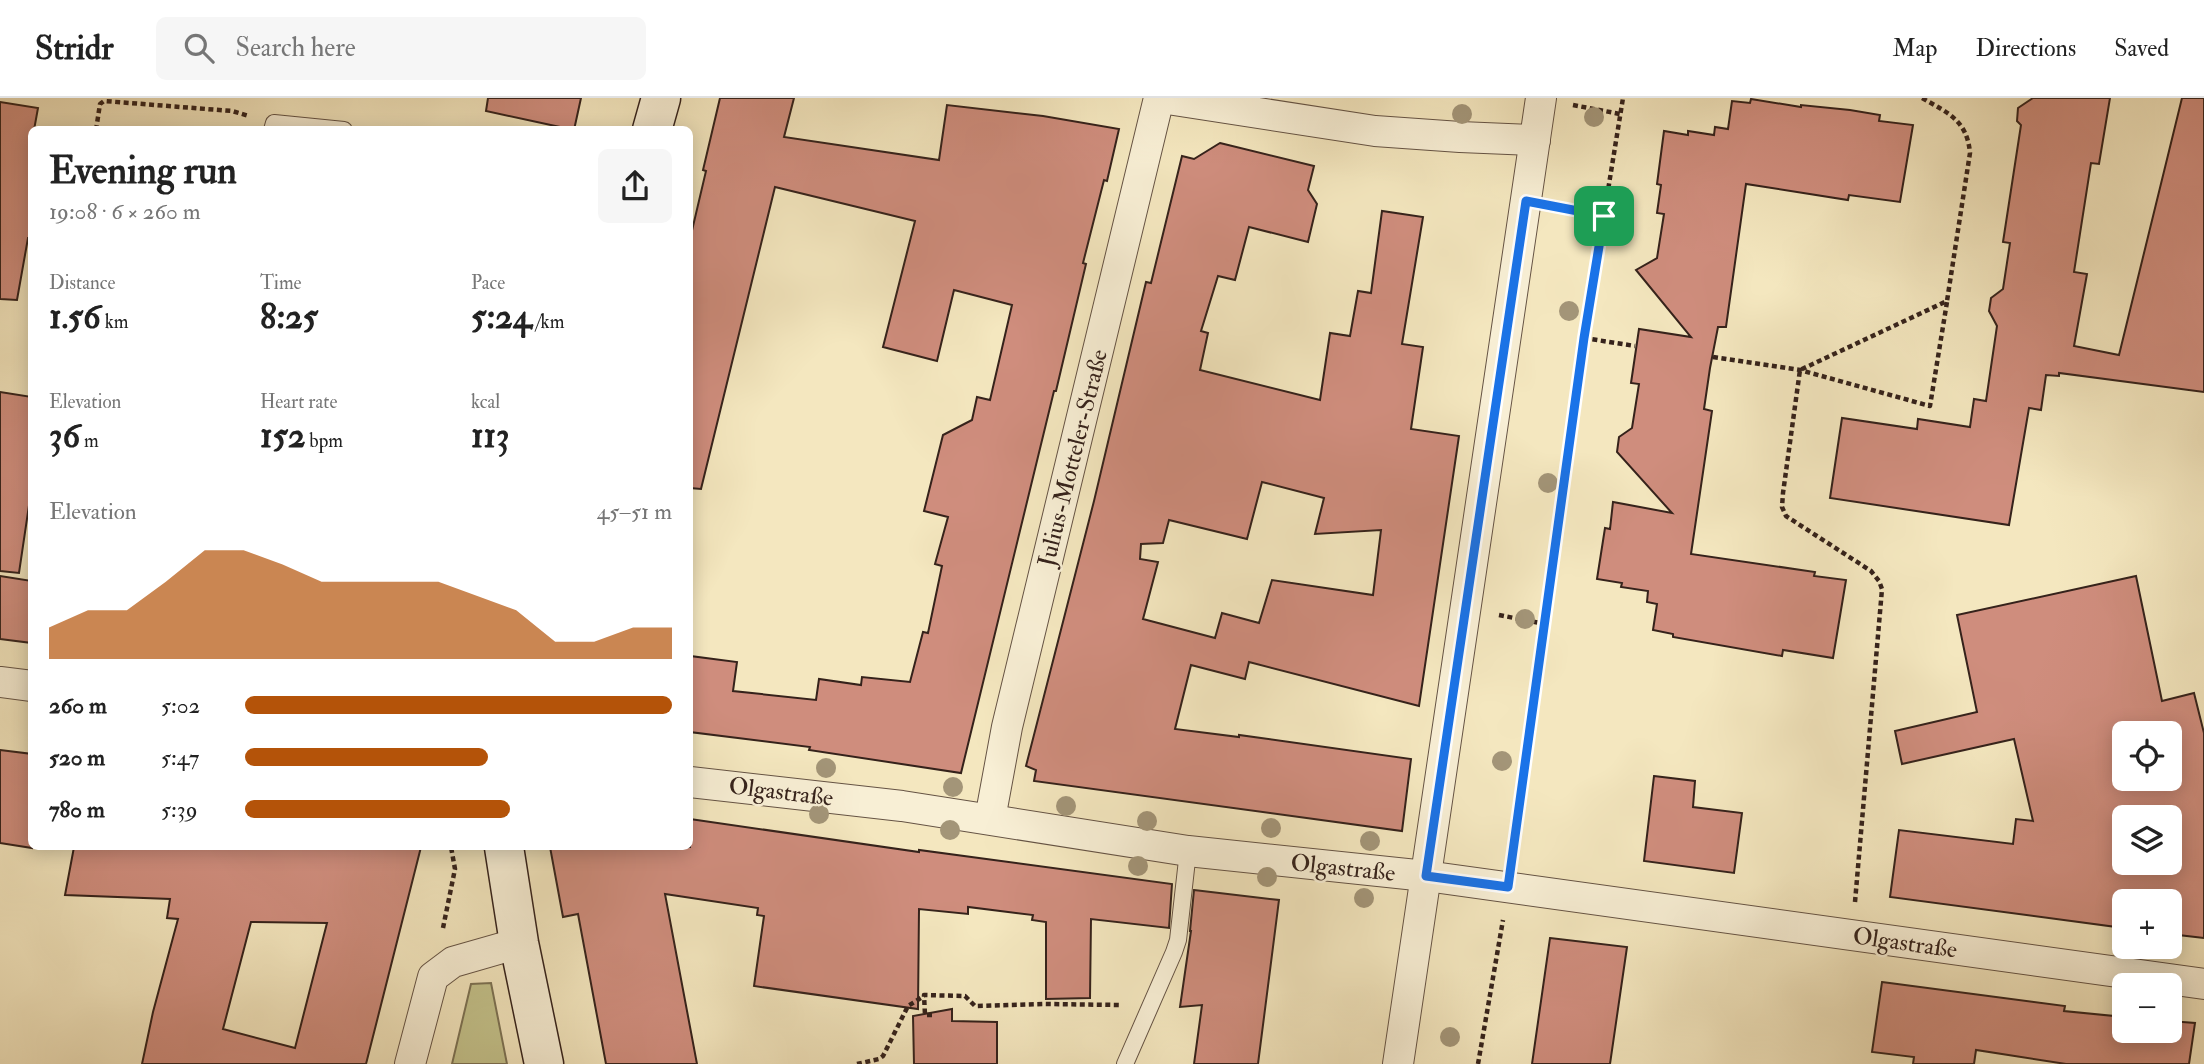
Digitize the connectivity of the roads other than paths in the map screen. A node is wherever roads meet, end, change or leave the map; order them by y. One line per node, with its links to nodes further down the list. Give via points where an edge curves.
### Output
1 (660, 98): 4 (street)
2 (1160, 98): 5 (street, via 1354,128); 9 (street, Julius-Motteler-Straße, via 1007,727)
3 (1541, 98): 5 (street)
4 (653, 126)
5 (1535, 140): 12 (street)
6 (0, 682): 7 (street)
7 (28, 686)
8 (693, 782): 9 (street, Olgastraße)
9 (990, 819): 11 (street, Olgastraße)
10 (504, 850): 13 (street)
11 (1188, 851): 12 (street, Olgastraße); 17 (lane, via 1178,940)
12 (1426, 876): 14 (street, Olgastraße); 18 (street)
13 (519, 943): 15 (street, via 453,962 433,977); 16 (street)
14 (2204, 984)
15 (410, 1064)
16 (544, 1064)
17 (1125, 1064)
18 (1398, 1064)

